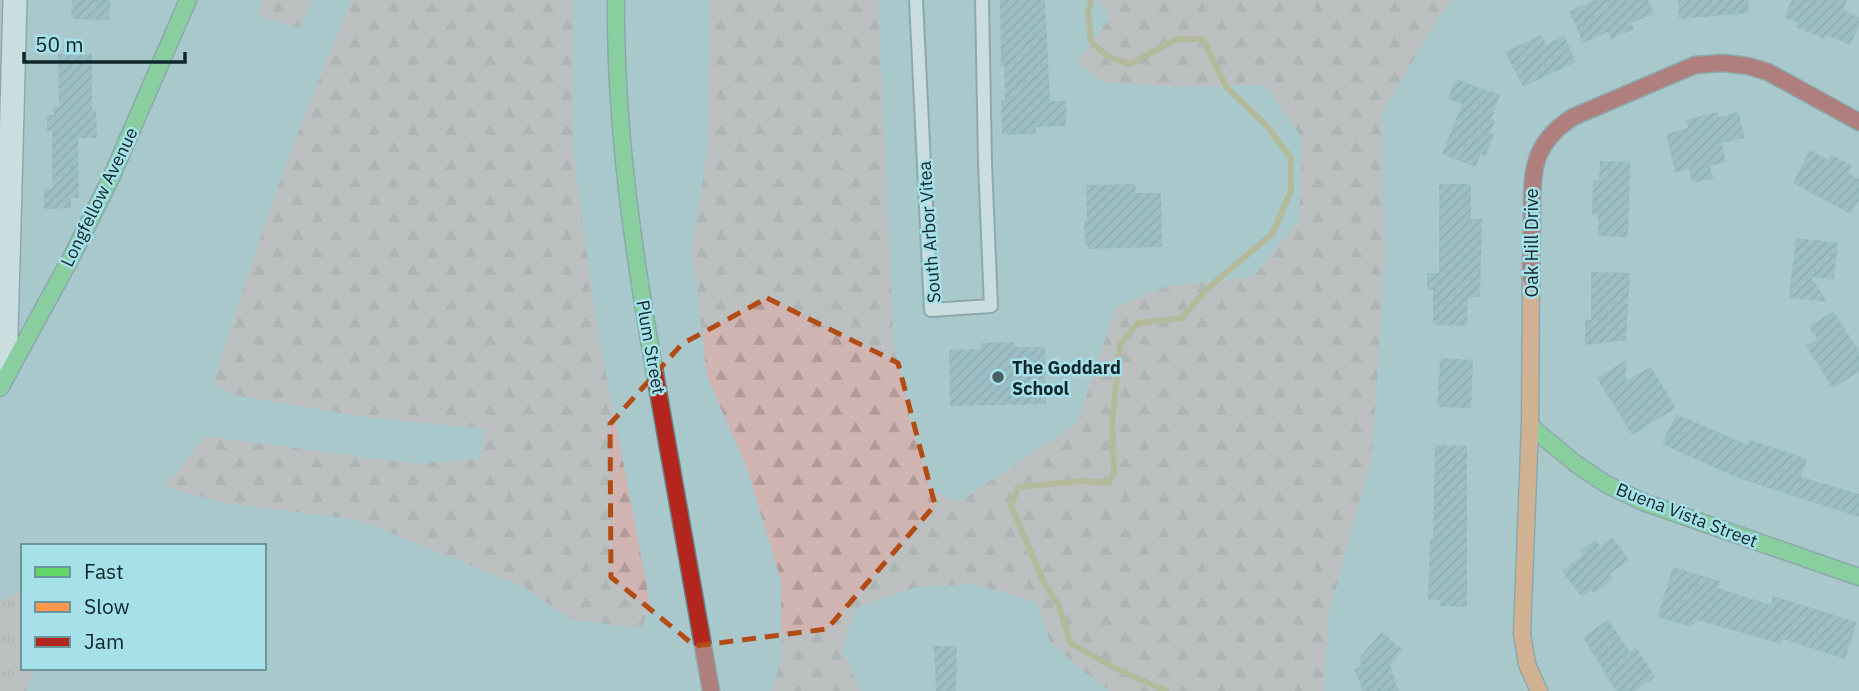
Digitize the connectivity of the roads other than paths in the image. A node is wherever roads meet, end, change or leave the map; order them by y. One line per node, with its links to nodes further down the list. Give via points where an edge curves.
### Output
1 (15, 0): 7 (street)
2 (188, 0): 7 (street, Longfellow Avenue, via 110,180)
3 (617, 0): 10 (street, Plum Street, via 617,102 624,179)
4 (916, 0): 5 (lane, South Arbor Vitea, via 931,310 991,306)
5 (982, 0)
6 (1859, 122): 8 (street, Oak Hill Drive, via 1768,72 1723,63 1695,65 1559,125 1536,156 1532,175)
7 (3, 383)
8 (1530, 426): 9 (street, Buena Vista Street, via 1576,464 1643,502); 11 (street, Oak Hill Drive, via 1522,634 1525,657)
9 (1859, 577)
10 (710, 691)
11 (1539, 691)

